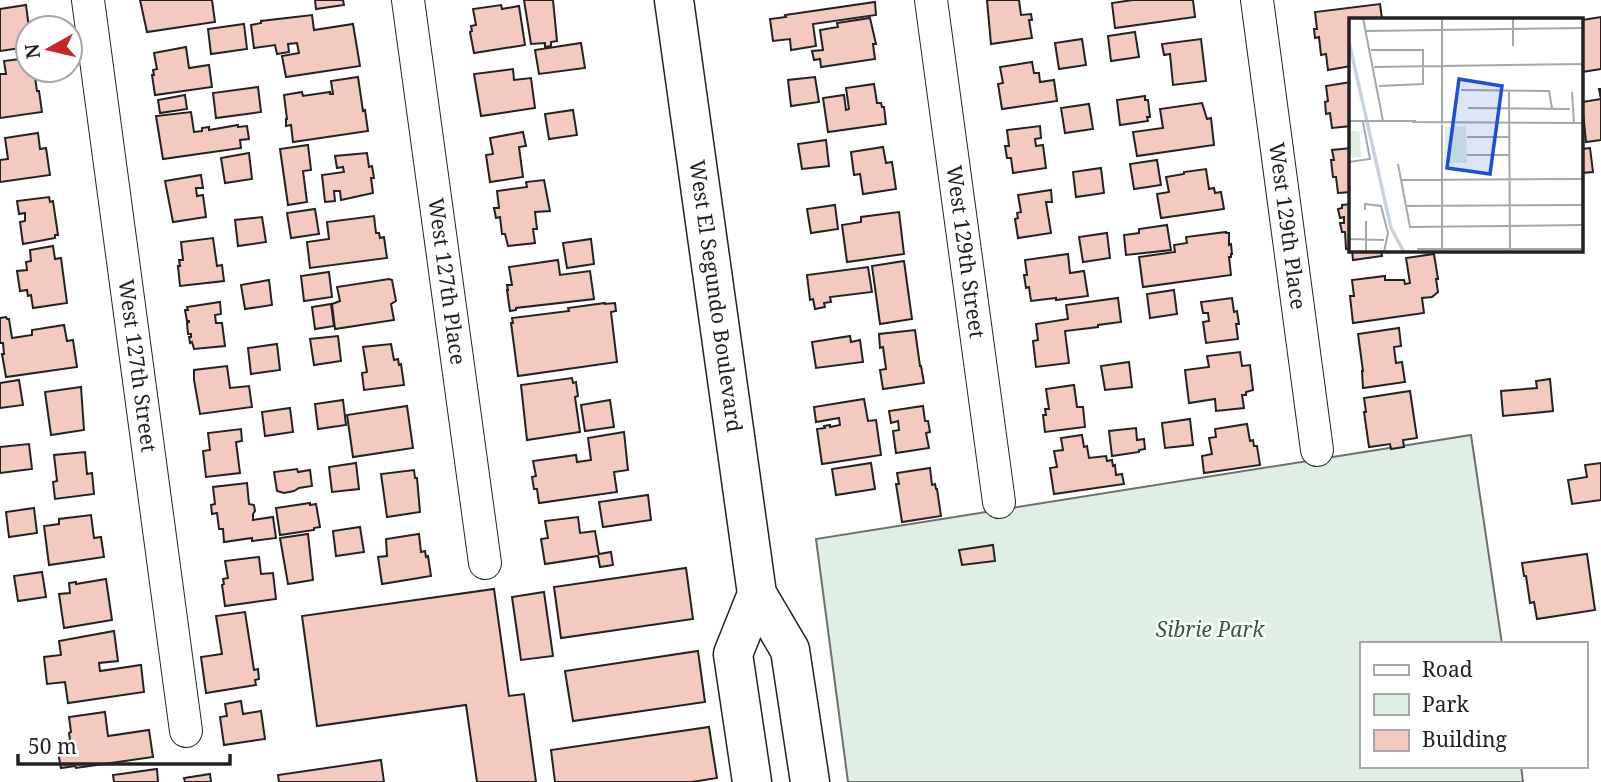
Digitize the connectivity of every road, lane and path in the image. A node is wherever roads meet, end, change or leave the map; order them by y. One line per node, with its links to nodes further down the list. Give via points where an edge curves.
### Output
1 (88, 0): 10 (street, West 127th Street)
2 (408, 0): 8 (street, West 127th Place)
3 (674, 0): 9 (main road, West El Segundo Boulevard)
4 (931, 0): 7 (street, West 129th Street)
5 (1256, 0): 6 (street, West 129th Place)
6 (1317, 450)
7 (999, 502)
8 (485, 563)
9 (757, 594): 11 (main road, West El Segundo Boulevard, via 733,654); 12 (main road, West El Segundo Boulevard, via 790,650)
10 (186, 731)
11 (752, 782)
12 (810, 782)

